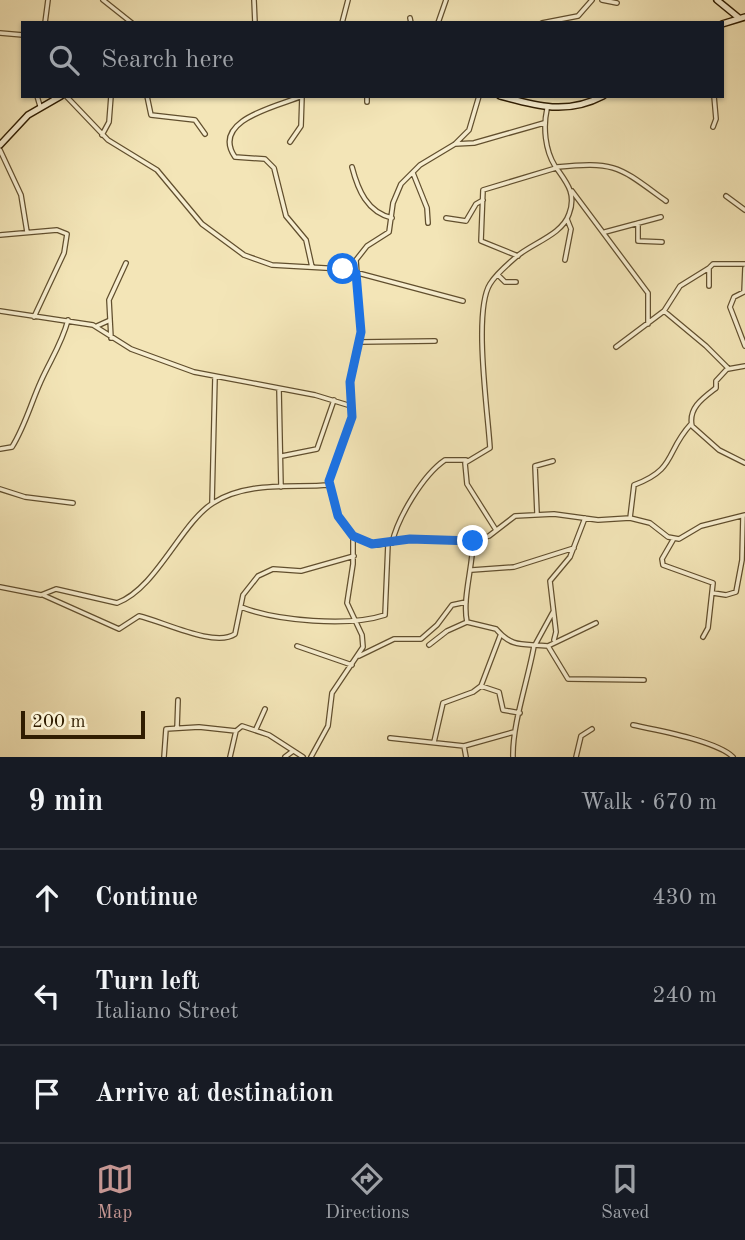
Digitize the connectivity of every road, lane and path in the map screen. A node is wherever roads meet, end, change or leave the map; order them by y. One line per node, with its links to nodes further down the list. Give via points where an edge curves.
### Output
1 (48, 0): 12 (street)
2 (103, 0): 13 (street)
3 (254, 0): 14 (street)
4 (348, 0): 15 (street)
5 (446, 0): 16 (street)
6 (592, 0): 10 (street)
7 (602, 0): 9 (street)
8 (717, 0): 11 (street)
9 (617, 3)
10 (574, 17): 17 (street); 18 (street)
11 (742, 17): 19 (street)
12 (45, 21)
13 (129, 21)
14 (255, 21)
15 (343, 21)
16 (439, 21)
17 (553, 21)
18 (575, 21)
19 (724, 23)
20 (0, 33): 21 (street)
21 (21, 35)
22 (38, 98): 35 (street)
23 (59, 98): 35 (street)
24 (66, 98): 40 (street)
25 (111, 98): 40 (street, via 109,122)
26 (147, 98): 39 (street, via 151,115 195,120)
27 (295, 98): 66 (street, via 244,120 230,144 235,157 265,159 275,168 286,216 306,240)
28 (302, 98): 41 (street, via 301,126)
29 (367, 98): 34 (street)
30 (478, 98): 42 (street, via 469,130)
31 (507, 98): 36 (street)
32 (598, 98): 36 (street, via 580,106)
33 (714, 98): 38 (street)
34 (367, 102)
35 (40, 106): 43 (street)
36 (547, 109): 37 (street)
37 (544, 123): 42 (street); 45 (street)
38 (713, 127)
39 (205, 134)
40 (102, 135): 66 (street, via 158,170 202,224 236,251 272,265)
41 (290, 142)
42 (455, 144): 46 (street)
43 (0, 148): 58 (street, via 21,195)
44 (352, 167): 53 (street, via 367,202 377,213)
45 (556, 168): 47 (street); 49 (street, via 485,189); 50 (street, via 606,164)
46 (413, 173): 53 (street, via 397,191); 56 (street)
47 (571, 190): 55 (street); 59 (street)
48 (726, 196): 51 (street)
49 (483, 200): 54 (street, via 467,221); 62 (street, via 481,241)
50 (666, 201)
51 (745, 210)
52 (662, 216): 57 (street)
53 (391, 218): 68 (street, via 386,236 361,252)
54 (446, 219)
55 (567, 219): 62 (street); 63 (street)
56 (428, 223)
57 (638, 223): 59 (street); 61 (street, via 638,241)
58 (27, 232): 60 (street); 75 (street, via 60,230 67,236 64,253)
59 (605, 232): 78 (street, via 650,296)
60 (0, 235)
61 (662, 242)
62 (518, 256): 69 (street)
63 (565, 260)
64 (126, 263): 77 (street, via 110,295)
65 (745, 266): 67 (street, via 717,262); 83 (street, via 744,292 734,297 730,307)
66 (312, 267): 68 (street)
67 (709, 268): 71 (street); 74 (street, via 680,286)
68 (356, 273): 72 (street); 82 (street)
69 (498, 275): 70 (street, via 505,282); 94 (street, via 489,284 484,304 490,449)
70 (516, 282)
71 (709, 286)
72 (463, 301)
73 (0, 311): 75 (street)
74 (664, 311): 78 (street); 86 (street)
75 (34, 317): 76 (street)
76 (68, 320): 79 (street); 92 (street, via 62,345 25,424 12,447)
77 (108, 321): 79 (street); 80 (street)
78 (648, 324): 84 (street)
79 (97, 326): 80 (street)
80 (111, 338): 87 (street, via 166,363)
81 (435, 341): 82 (street)
82 (360, 342): 90 (street, via 350,382)
83 (745, 346)
84 (616, 347)
85 (745, 366): 86 (street)
86 (728, 369): 91 (street, via 716,381 716,388 698,401)
87 (215, 377): 88 (street); 101 (street)
88 (279, 389): 89 (street); 93 (street)
89 (334, 400): 90 (street); 93 (street, via 317,449)
90 (351, 406): 97 (street, via 352,417 336,453)
91 (691, 424): 96 (street, via 719,450); 105 (street, via 669,463 646,482 634,485)
92 (0, 449)
93 (282, 456): 98 (street)
94 (466, 460): 106 (street, via 467,484); 110 (street, via 448,458 428,477 398,519)
95 (553, 461): 102 (street, via 535,466)
96 (745, 463)
97 (329, 485): 98 (street); 107 (street, via 338,516)
98 (281, 487): 101 (street, via 254,488)
99 (0, 489): 100 (street)
100 (73, 503)
101 (212, 503): 118 (street, via 153,573 122,601 113,603 56,589)
102 (537, 513): 104 (street); 106 (street, via 508,518)
103 (744, 516): 108 (street, via 701,526); 114 (street)
104 (585, 518): 105 (street); 111 (street)
105 (630, 518): 108 (street, via 650,523)
106 (496, 530): 109 (street)
107 (353, 536): 110 (street, via 372,544); 112 (street)
108 (673, 539): 117 (street, via 663,565 712,582)
109 (473, 541): 110 (street, via 410,539); 113 (street)
110 (390, 544): 122 (street, via 387,612)
111 (574, 548): 113 (street, via 514,566); 121 (street, via 550,581)
112 (354, 556): 120 (street, via 302,571 266,572 247,587); 122 (street, via 346,594)
113 (472, 570): 119 (street)
114 (738, 578): 115 (street); 117 (street, via 734,594)
115 (745, 579)
116 (0, 587): 118 (street)
117 (713, 593): 126 (street)
118 (41, 595): 120 (street, via 119,629 141,616 212,637 233,636)
119 (466, 602): 123 (street); 132 (street, via 452,606 421,639 394,639)
120 (242, 607): 122 (street, via 317,622)
121 (554, 610): 127 (street); 129 (street)
122 (354, 621): 132 (street, via 363,640)
123 (467, 622): 125 (street, via 496,629); 128 (street)
124 (596, 623): 127 (street)
125 (500, 636): 129 (street); 135 (street)
126 (703, 638)
127 (554, 640): 131 (street)
128 (429, 645)
129 (534, 645): 131 (street); 138 (street)
130 (297, 646): 133 (street)
131 (548, 646): 134 (street, via 565,678)
132 (359, 656): 133 (street)
133 (352, 665): 153 (street, via 332,693 328,726)
134 (644, 680)
135 (481, 686): 138 (street, via 499,692 503,710); 146 (street, via 445,701)
136 (178, 700): 140 (street)
137 (265, 709): 141 (street)
138 (520, 713): 144 (street)
139 (633, 725): 157 (street, via 721,749)
140 (177, 728): 143 (street); 149 (street, via 165,730)
141 (256, 729): 143 (street, via 241,726); 148 (street)
142 (592, 729): 156 (street, via 581,736)
143 (236, 731): 150 (street)
144 (513, 732): 147 (street); 155 (street)
145 (390, 738): 146 (street)
146 (434, 742): 147 (street)
147 (464, 746): 154 (street)
148 (293, 751): 151 (street); 152 (street)
149 (164, 757)
150 (230, 757)
151 (285, 757)
152 (303, 757)
153 (312, 757)
154 (466, 757)
155 (513, 757)
156 (576, 757)
157 (733, 757)

